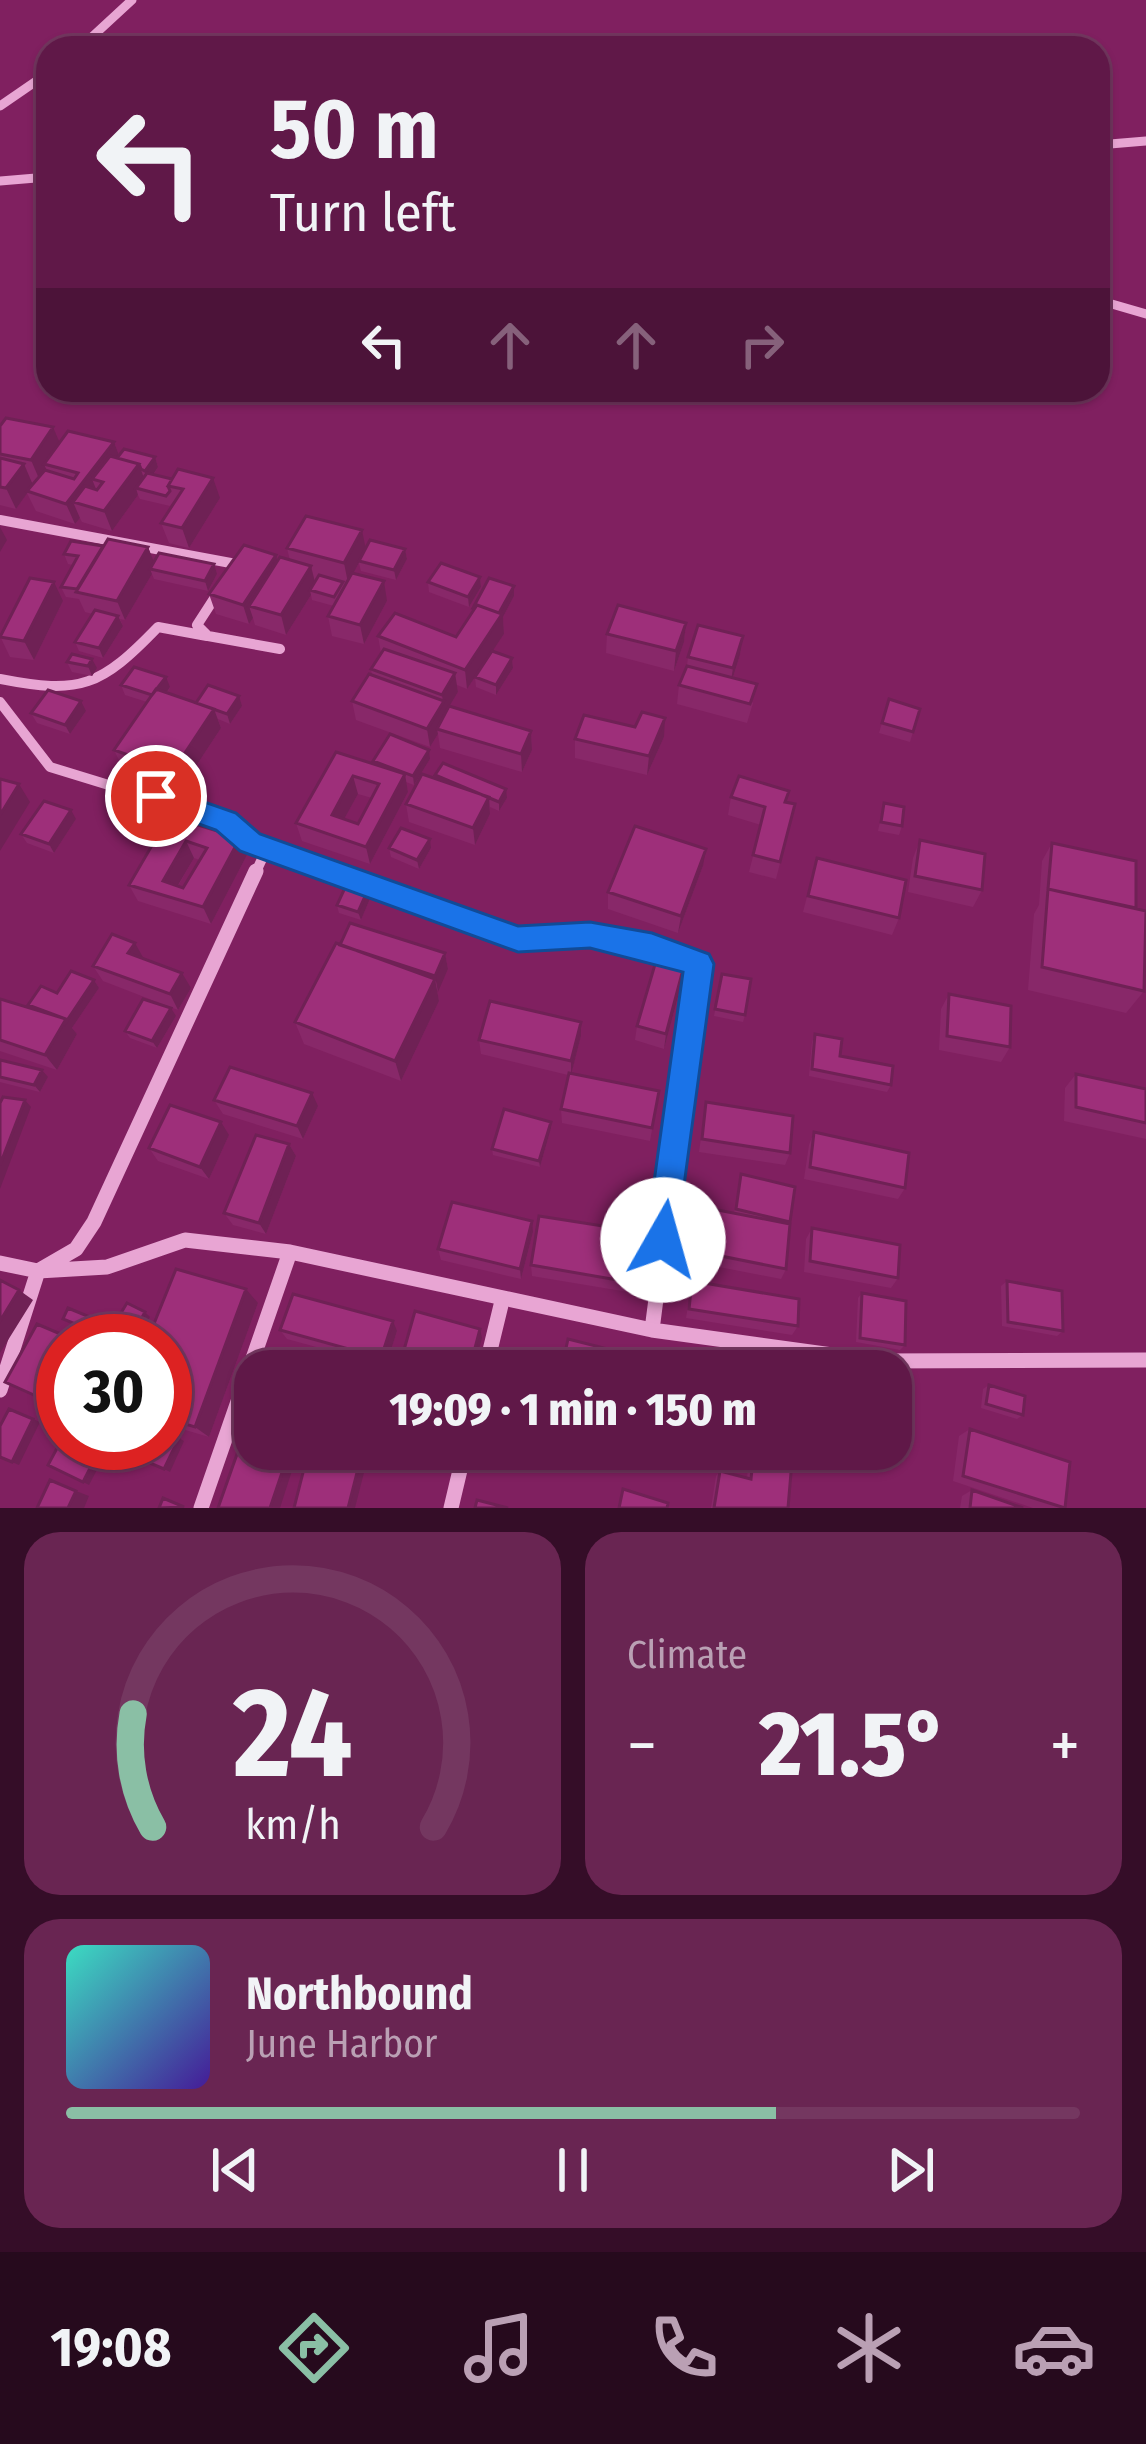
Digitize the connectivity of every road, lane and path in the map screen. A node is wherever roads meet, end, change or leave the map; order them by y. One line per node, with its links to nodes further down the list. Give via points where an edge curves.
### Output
1 (132, 0): 2 (street)
2 (93, 36)
3 (36, 81): 4 (street)
4 (0, 106)
5 (1146, 141): 6 (street)
6 (1110, 144)
7 (36, 177): 8 (street)
8 (0, 181)
9 (1110, 304): 10 (street)
10 (1146, 314)
11 (0, 520): 12 (street, via 236,564 197,625)
12 (208, 636): 13 (street); 14 (street, via 158,627 116,672 84,690)
13 (280, 649)
14 (0, 679)
15 (0, 702): 16 (street, via 50,766 226,821)
16 (268, 846): 19 (street, via 94,1222 76,1249); 21 (street, via 518,939 590,935 699,964)
17 (290, 1252): 19 (street, via 185,1240 107,1267); 20 (street); 26 (street)
18 (0, 1263): 19 (street)
19 (38, 1271): 24 (street)
20 (502, 1301): 21 (street); 22 (street)
21 (652, 1330): 23 (street, via 876,1361)
22 (489, 1350)
23 (1146, 1360)
24 (0, 1390)
25 (460, 1470): 27 (street)
26 (201, 1508)
27 (451, 1508)

